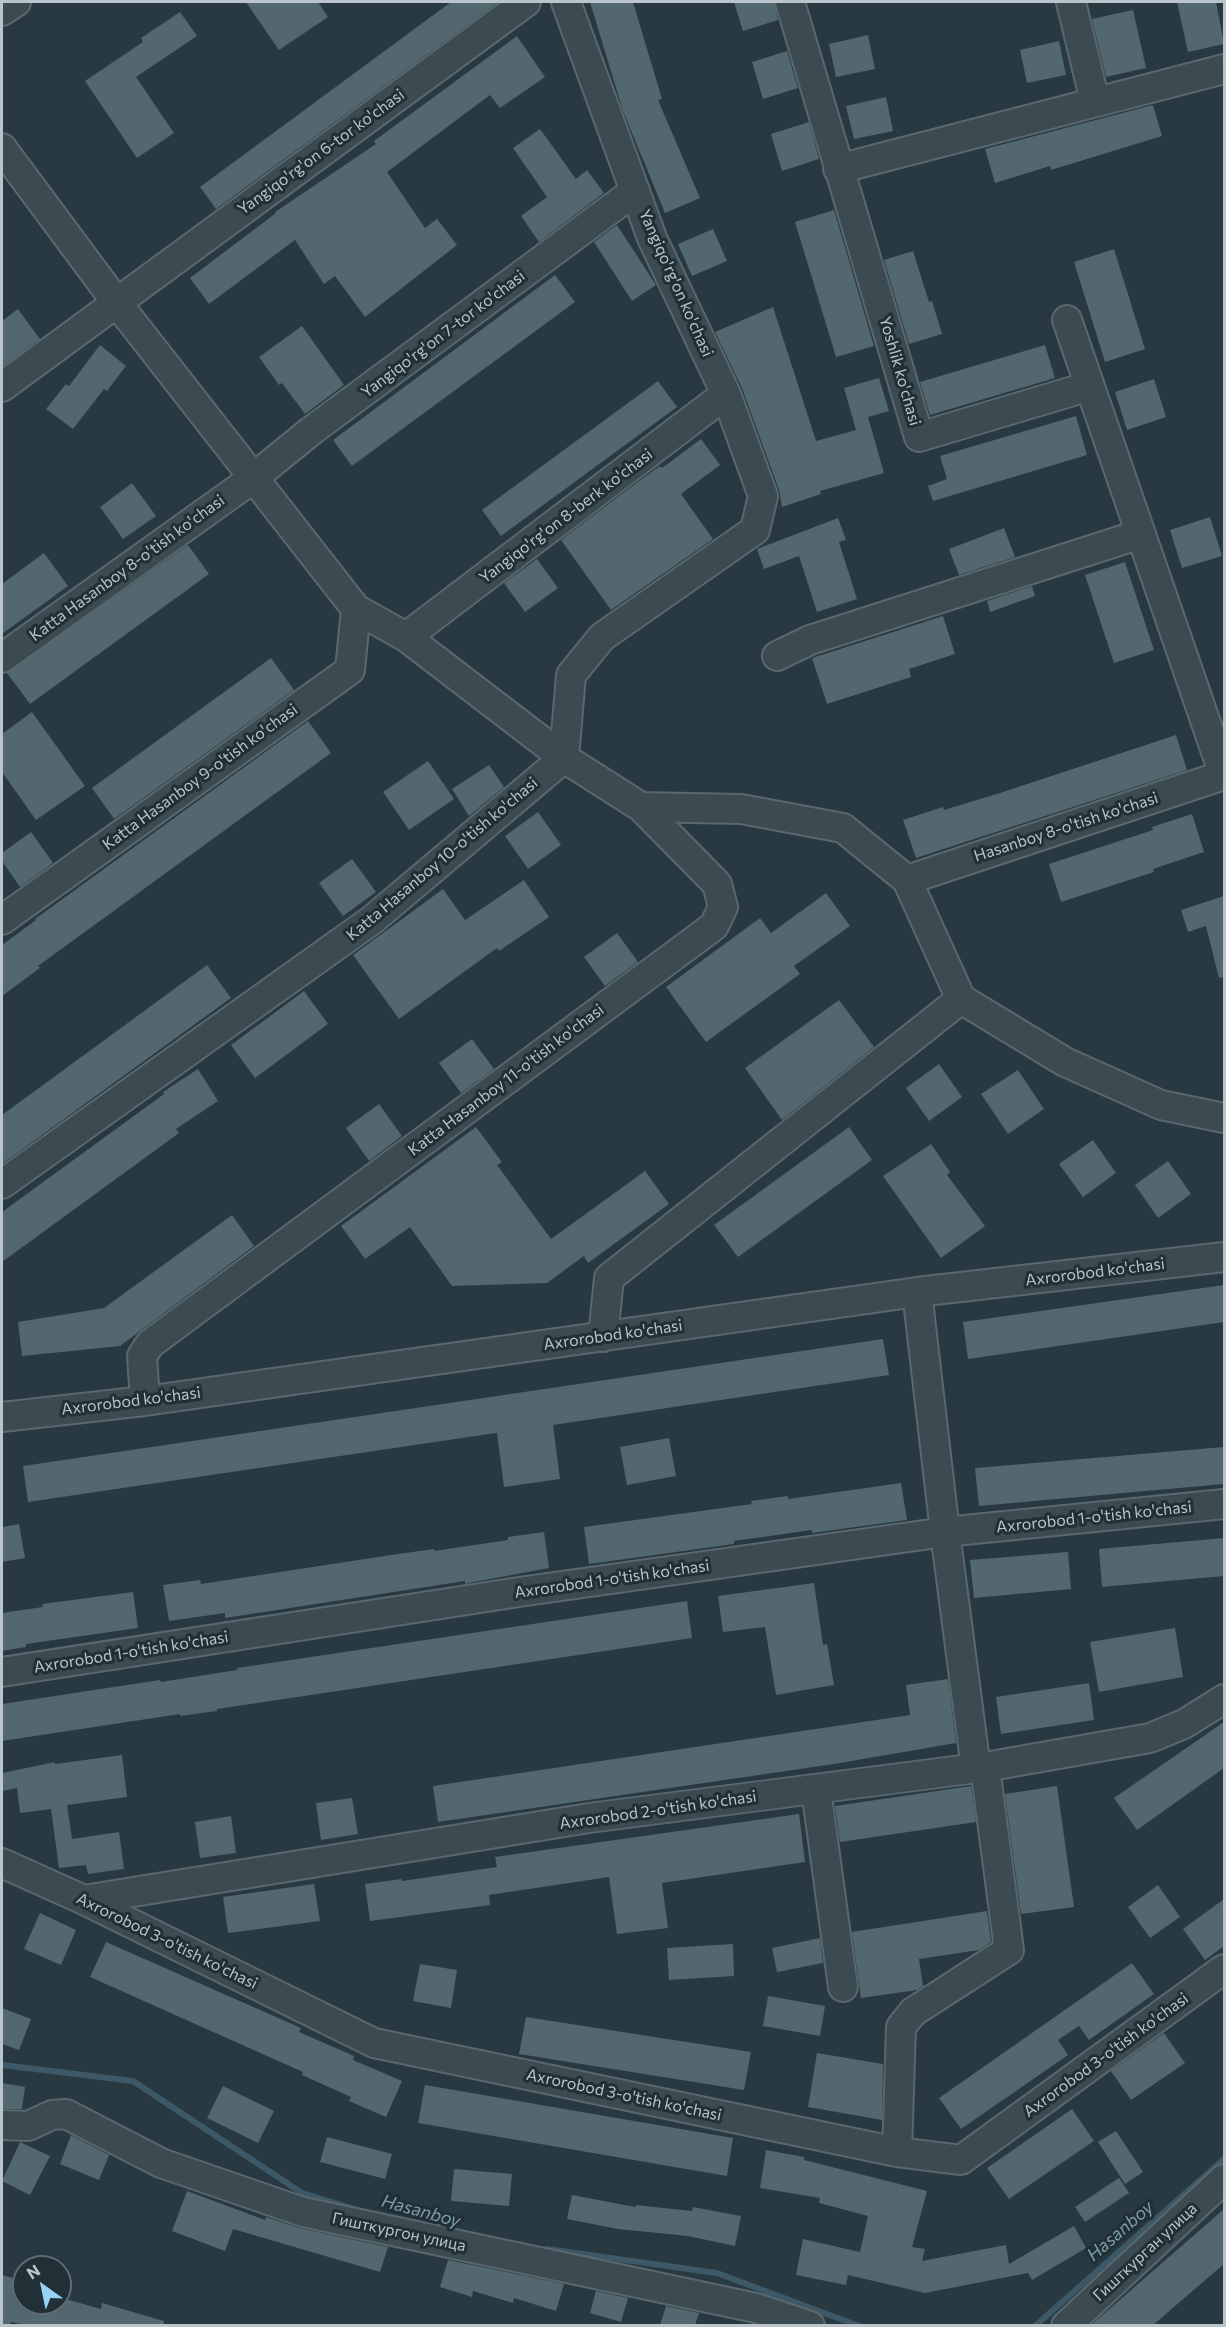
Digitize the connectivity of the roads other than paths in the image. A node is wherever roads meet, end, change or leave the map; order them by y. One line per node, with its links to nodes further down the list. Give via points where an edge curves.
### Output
1 (526, 2): 10 (street, Yangiqo'rg'on 6-tor ko'chasi)
2 (566, 2): 9 (street, Yangiqo'rg'on ko'chasi)
3 (790, 2): 8 (street, Yoshlik ko'chasi)
4 (1071, 2): 6 (street)
5 (1224, 69): 6 (street)
6 (1095, 102): 8 (street)
7 (2, 148): 10 (street)
8 (838, 169): 12 (street, Yoshlik ko'chasi, via 919,437)
9 (635, 191): 14 (street, Yangiqo'rg'on ko'chasi, via 652,238); 15 (street, Yangiqo'rg'on 7-tor ko'chasi)
10 (117, 303): 13 (street, Yangiqo'rg'on 6-tor ko'chasi); 15 (street)
11 (1067, 320): 12 (street)
12 (1090, 386): 16 (street)
13 (2, 387)
14 (726, 394): 18 (street, Yangiqo'rg'on 8-berk ko'chasi); 21 (street, Yangiqo'rg'on ko'chasi, via 763,496 754,530 602,637 571,675)
15 (252, 479): 17 (street); 20 (street, Katta Hasanboy 8-o'tish ko'chasi)
16 (1141, 534): 19 (street, via 810,640); 22 (street)
17 (356, 609): 18 (street, Katta Hasanboy 11-o'tish ko'chasi); 25 (street, Katta Hasanboy 9-o'tish ko'chasi, via 350,670)
18 (406, 638): 21 (street, Katta Hasanboy 11-o'tish ko'chasi)
19 (777, 656)
20 (2, 658)
21 (564, 758): 23 (street, Katta Hasanboy 11-o'tish ko'chasi); 28 (street, Katta Hasanboy 10-o'tish ko'chasi, via 372,920)
22 (1224, 775): 24 (street, Hasanboy 8-o'tish ko'chasi)
23 (641, 807): 24 (street, via 741,809 843,828); 32 (street, Katta Hasanboy 11-o'tish ko'chasi, via 717,884 723,907 714,926 150,1344 142,1356)
24 (906, 880): 26 (street)
25 (2, 920)
26 (961, 999): 27 (street, via 1087,1072 1161,1105); 31 (street, via 609,1278)
27 (1224, 1118)
28 (2, 1184)
29 (1224, 1257): 30 (street, Axrorobod ko'chasi)
30 (917, 1292): 31 (street, Axrorobod ko'chasi); 35 (street)
31 (603, 1337): 32 (street, Axrorobod ko'chasi)
32 (145, 1401): 33 (street, Axrorobod ko'chasi)
33 (2, 1417)
34 (1224, 1504): 35 (street, Axrorobod 1-o'tish ko'chasi)
35 (945, 1532): 36 (street, Axrorobod 1-o'tish ko'chasi, via 519,1592); 38 (street)
36 (2, 1672)
37 (1224, 1699): 38 (street, Axrorobod 2-o'tish ko'chasi, via 1184,1724 1150,1738)
38 (981, 1768): 39 (street, Axrorobod 2-o'tish ko'chasi); 45 (street, via 1009,1950 913,2012 900,2027)
39 (816, 1789): 41 (street, Axrorobod 2-o'tish ko'chasi, via 589,1818); 43 (street)
40 (2, 1863): 41 (street, Axrorobod 3-o'tish ko'chasi)
41 (84, 1900): 45 (street, Axrorobod 3-o'tish ko'chasi, via 374,2043)
42 (1224, 1969): 45 (street, Axrorobod 3-o'tish ko'chasi, via 961,2160)
43 (843, 1987)
44 (2, 2125): 47 (street, Гишткургон улица, via 28,2126 52,2115 66,2114 161,2163 303,2212 756,2308)
45 (897, 2152)
46 (1224, 2179): 48 (street, Гишткурган улица)
47 (810, 2325)
48 (1066, 2325)

